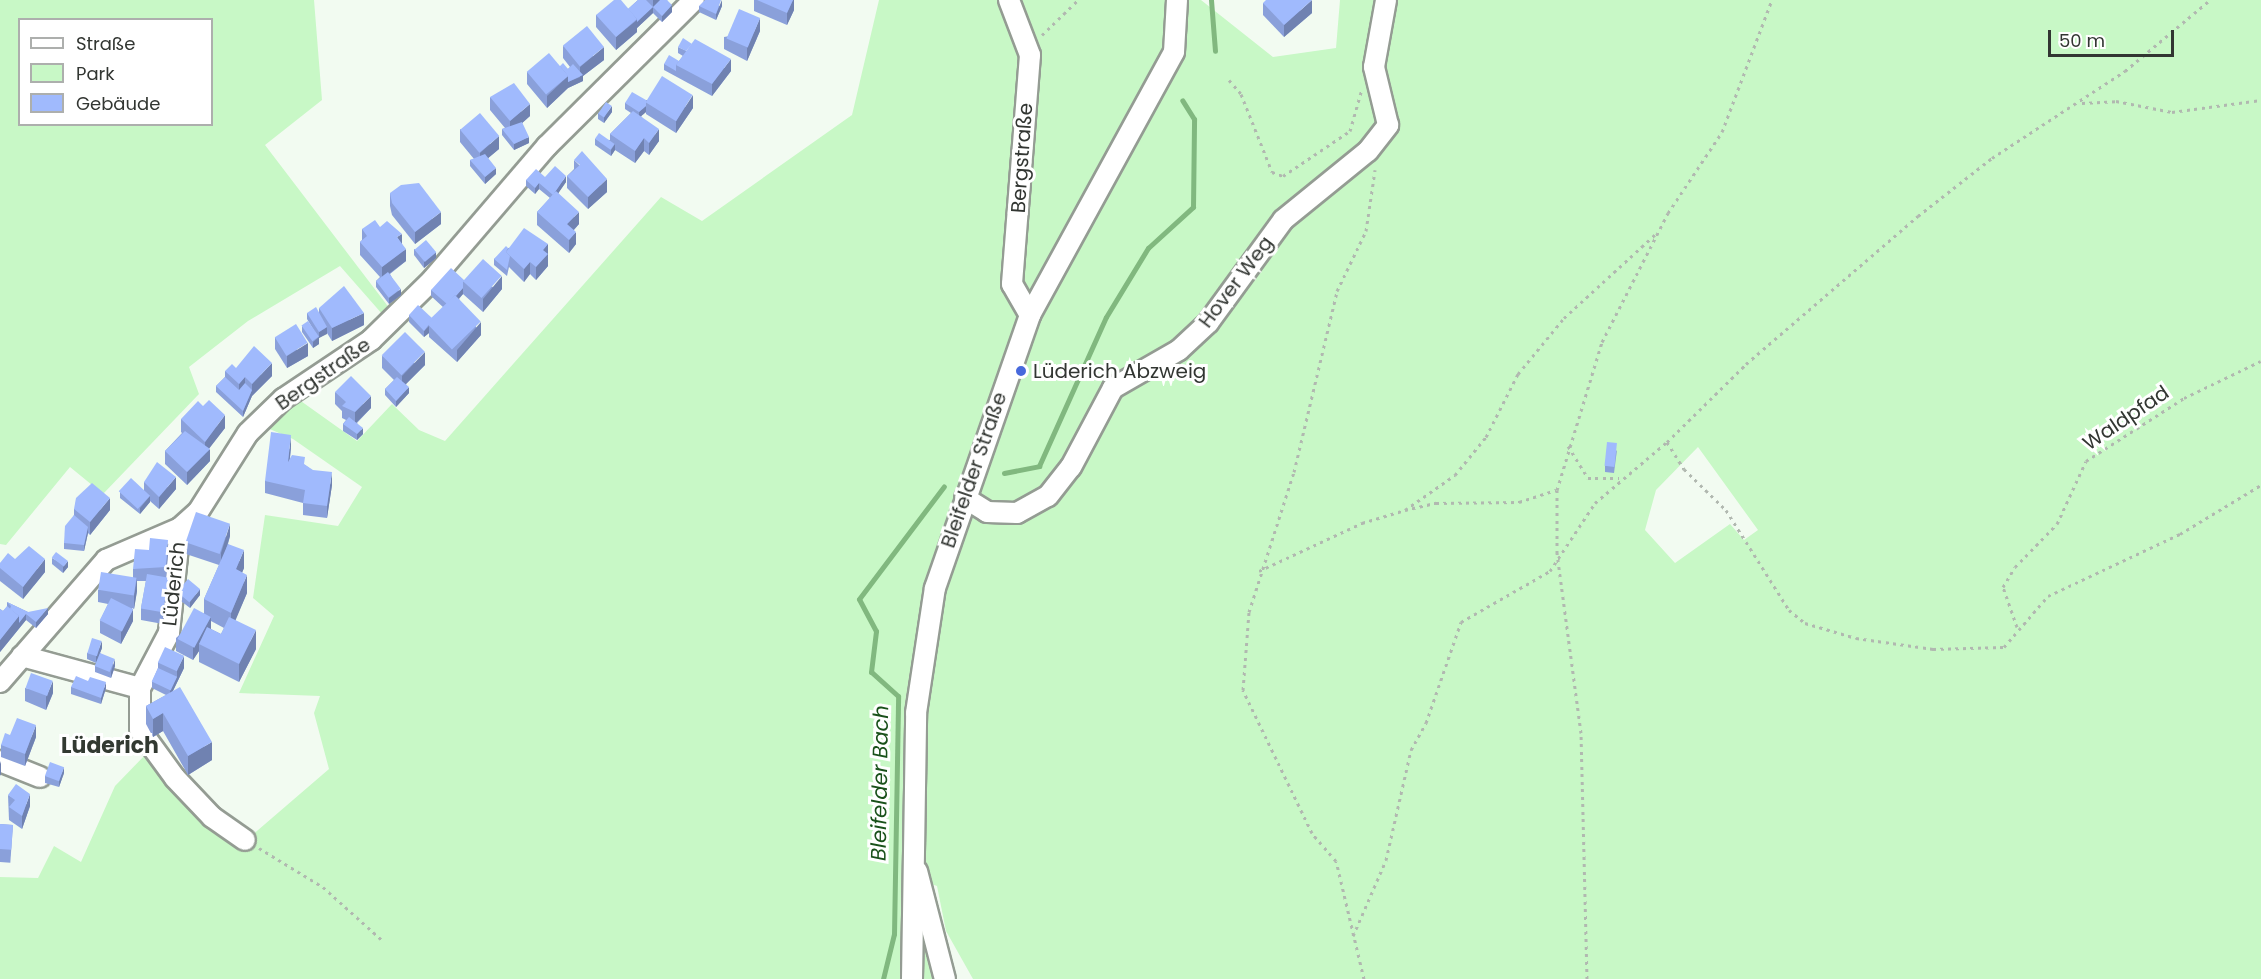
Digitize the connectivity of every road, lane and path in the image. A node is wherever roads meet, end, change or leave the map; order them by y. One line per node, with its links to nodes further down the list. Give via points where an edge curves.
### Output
1 (694, 0): 24 (street, Bergstraße, via 548,146 433,279 371,340 283,399 248,433 218,486)
2 (1009, 0): 8 (street, Bergstraße)
3 (1078, 0): 8 (path, via 1062,19)
4 (1177, 0): 15 (street, Bleifelder Straße, via 1178,33 1165,73)
5 (1386, 0): 22 (street, Hover Weg, via 1374,67 1388,125 1368,151 1283,220 1208,323 1179,350 1113,388 1071,467 1048,496 1017,513 987,512)
6 (1772, 0): 14 (path, via 1722,132)
7 (2210, 0): 12 (path)
8 (1026, 42): 15 (street, Bergstraße, via 1030,55 1012,284)
9 (1229, 80): 10 (path, via 1248,110 1272,172 1283,176 1350,131)
10 (1365, 81)
11 (2261, 100): 12 (path, via 2172,112 2116,100)
12 (2080, 104): 17 (path, via 1992,158 1918,216 1746,364)
13 (1376, 165): 26 (path, via 1366,231 1337,291 1294,472)
14 (1659, 231): 18 (path, via 1602,342); 23 (path, via 1564,318 1518,374 1486,437 1455,475)
15 (1030, 315): 22 (street, Bleifelder Straße)
16 (2261, 361): 27 (path, Waldpfad, via 2184,398 2086,461 2057,524 2014,567 2003,587)
17 (1667, 442): 19 (path); 27 (path, via 1684,469 1726,510 1789,610 1805,623 1896,645 1994,651 2004,647)
18 (1568, 446): 19 (path, via 1588,478); 21 (path)
19 (1620, 478): 25 (path, via 1575,527)
20 (2261, 485): 27 (path, via 2180,534 2048,596)
21 (1557, 490): 23 (path, via 1519,502 1436,503); 25 (path)
22 (965, 498): 34 (street, Bleifelder Straße, via 935,588 919,677)
23 (1405, 510): 26 (path, via 1362,523)
24 (180, 528): 28 (street, Bergstraße, via 106,560); 30 (street, Lüderich, via 169,633)
25 (1558, 561): 35 (path, via 1550,572 1461,622 1456,631 1426,723 1411,750 1386,860); 40 (path, via 1581,733)
26 (1259, 572): 35 (path, via 1249,612 1243,690 1312,833 1336,861)
27 (2017, 627)
28 (22, 656): 29 (street, Bergstraße); 30 (street)
29 (0, 682)
30 (140, 688): 33 (street, via 144,739 212,817)
31 (0, 761): 32 (street)
32 (40, 777)
33 (245, 840): 36 (path, via 323,887)
34 (913, 860): 37 (street, Bleifelder Straße); 38 (street, via 929,903)
35 (1353, 936): 39 (path)
36 (382, 940)
37 (912, 979)
38 (945, 979)
39 (1364, 979)
40 (1587, 979)

